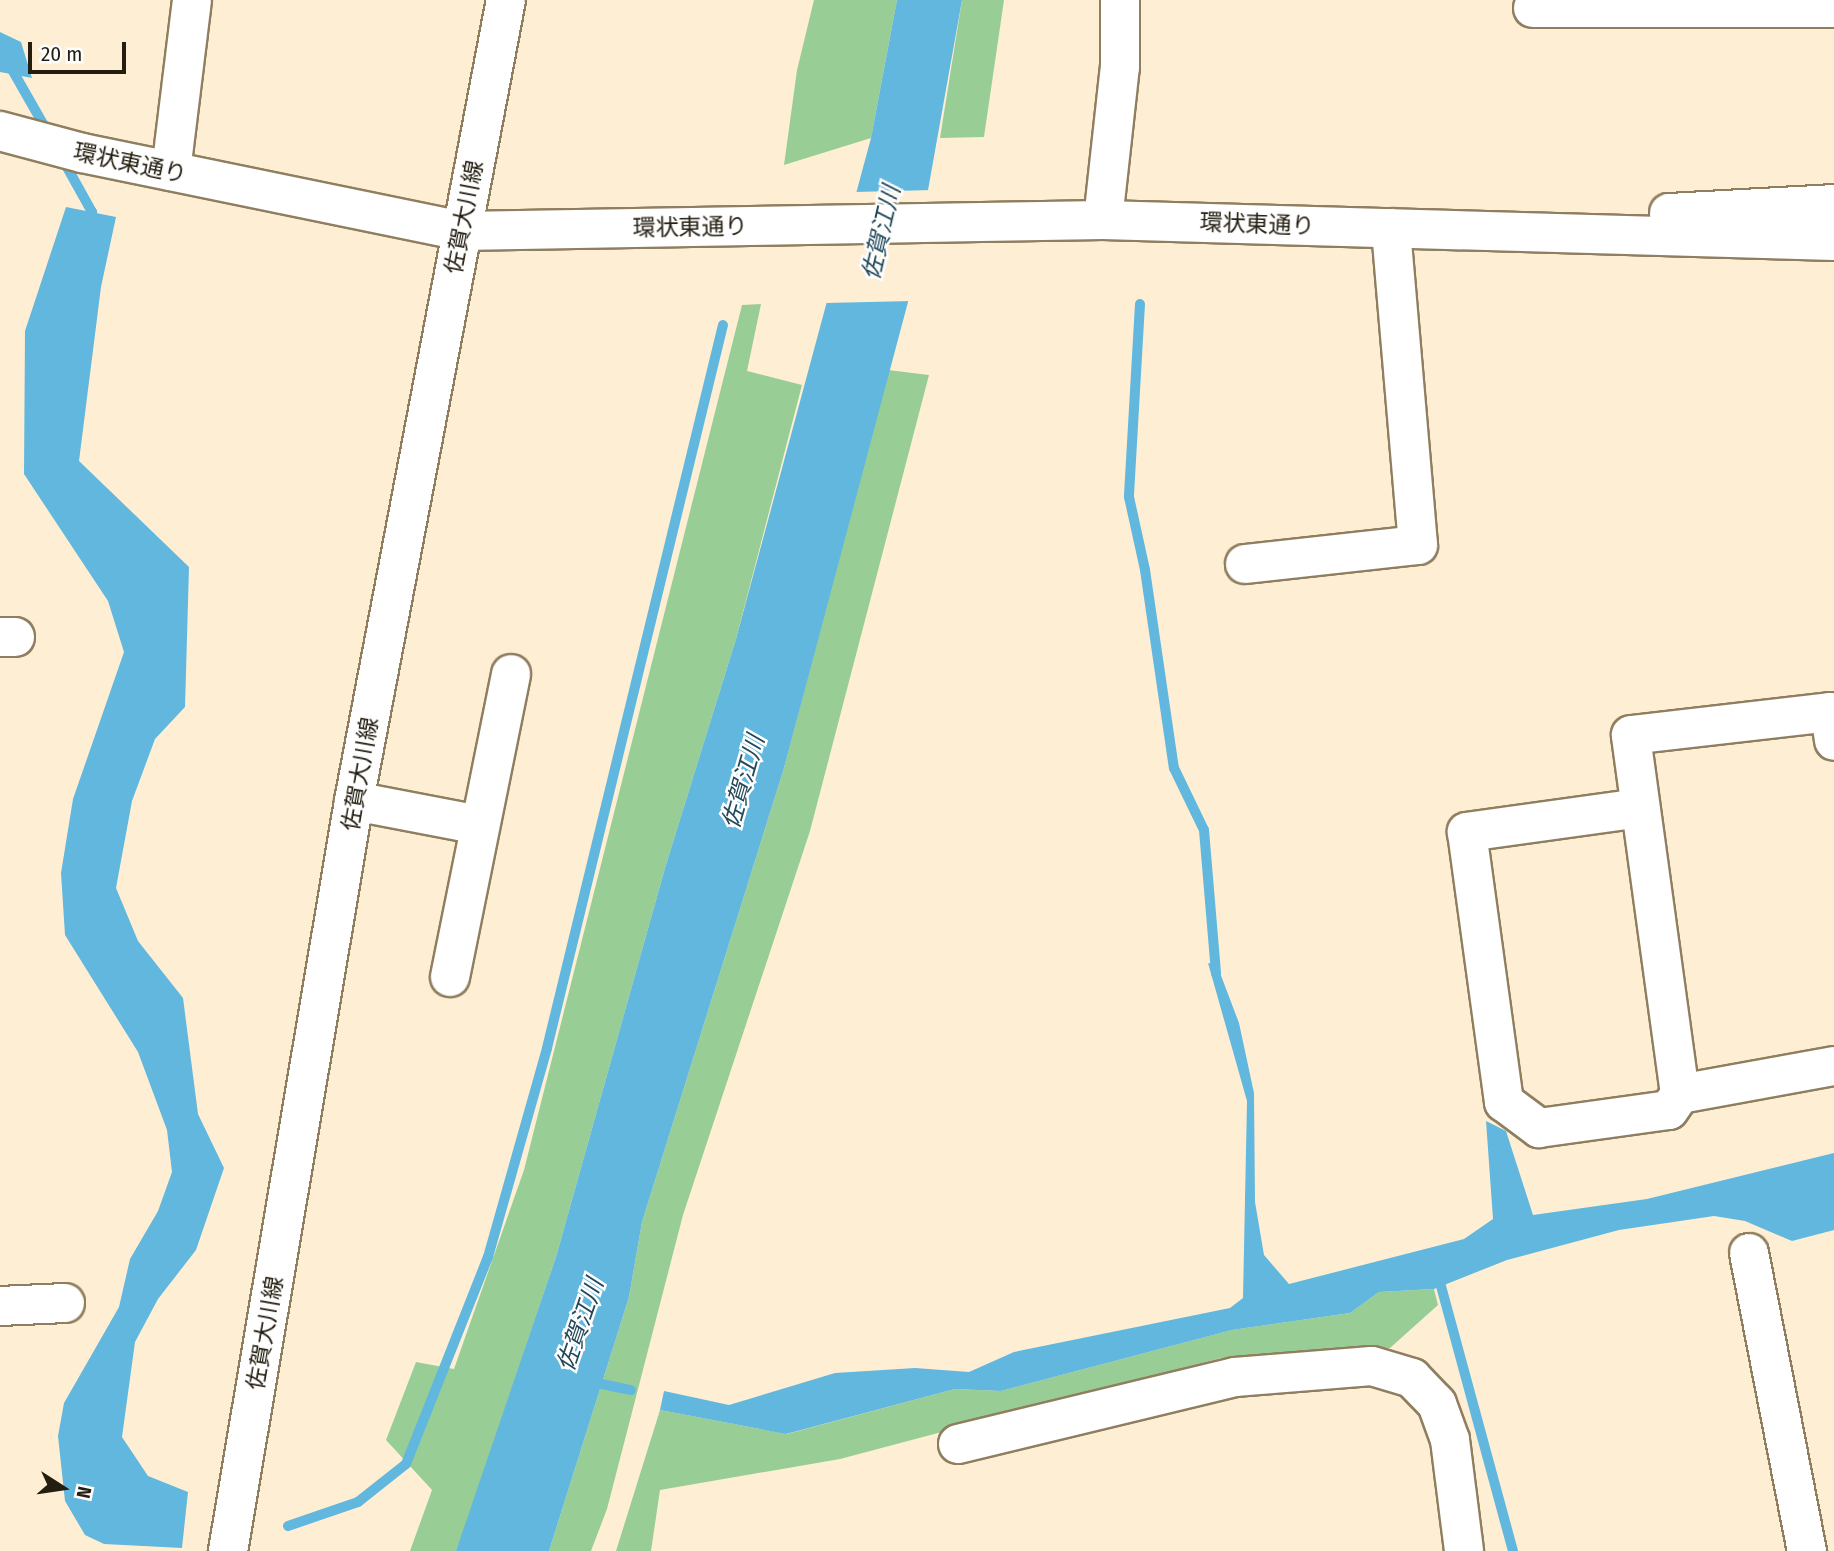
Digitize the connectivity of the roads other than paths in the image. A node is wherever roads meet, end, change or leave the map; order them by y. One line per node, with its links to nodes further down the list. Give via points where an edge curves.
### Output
1 (192, 0): 9 (street)
2 (506, 0): 13 (street, 佐賀大川線)
3 (1120, 0): 11 (street, via 1120,67)
4 (1611, 4): 5 (street); 6 (street)
5 (1698, 5): 7 (street)
6 (1533, 8)
7 (1834, 8)
8 (10, 134): 9 (street, 環状東通り)
9 (171, 171): 13 (street, 環状東通り)
10 (1834, 204): 12 (street, 環状東通り)
11 (1102, 220): 12 (street, 環状東通り); 13 (street, 環状東通り)
12 (1391, 228): 14 (street, 環状東通り); 15 (street, via 1418,545)
13 (461, 231): 18 (street, 佐賀大川線)
14 (1834, 241)
15 (1245, 564)
16 (511, 674): 20 (street)
17 (1834, 741): 19 (street, via 1830,712 1631,736)
18 (354, 801): 20 (street); 28 (street, 佐賀大川線)
19 (1640, 808): 23 (street); 23 (street, via 1467,832 1504,1102 1538,1128 1669,1110)
20 (481, 825): 21 (street)
21 (450, 977)
22 (1834, 1066): 23 (street)
23 (1680, 1094)
24 (1749, 1253): 30 (street)
25 (65, 1303): 26 (street)
26 (0, 1306)
27 (958, 1444): 29 (street, via 1235,1377 1372,1366 1412,1378 1437,1404 1450,1440)
28 (228, 1551)
29 (1464, 1551)
30 (1807, 1551)

